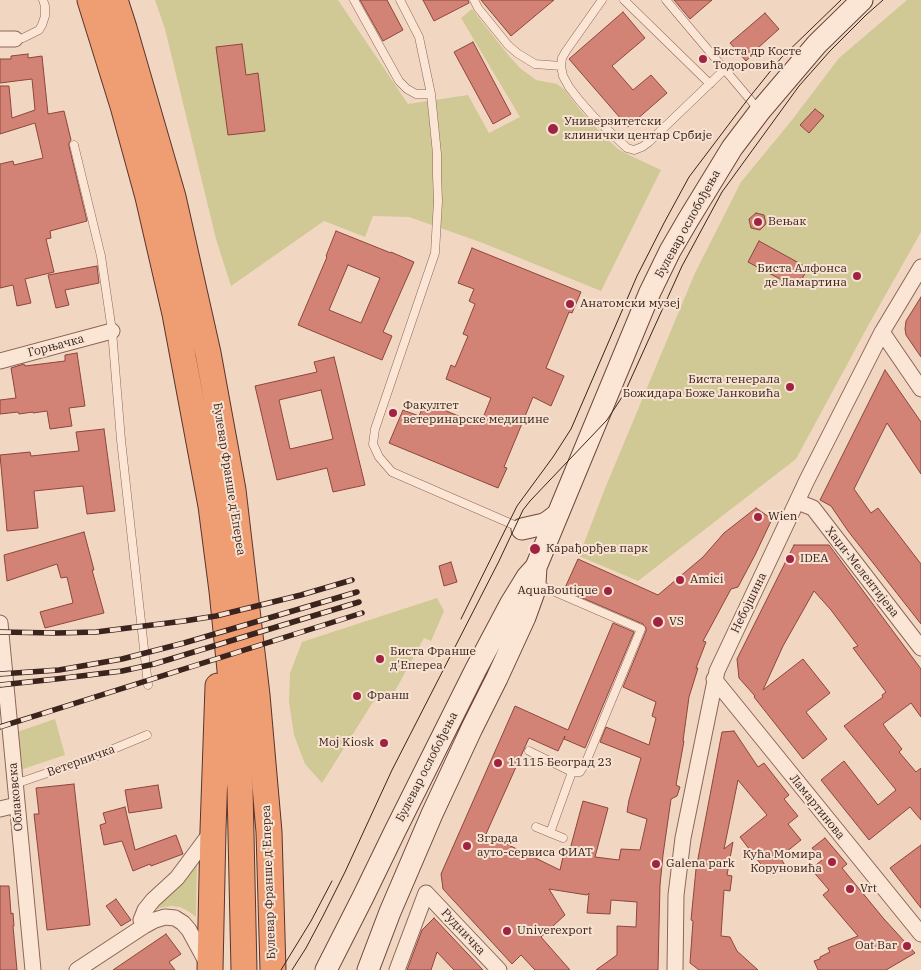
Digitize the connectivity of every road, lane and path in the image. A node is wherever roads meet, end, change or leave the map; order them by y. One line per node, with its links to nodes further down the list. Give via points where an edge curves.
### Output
1 (43, 0): 11 (lane, via 45,16 39,30 23,38)
2 (90, 0): 27 (highway, Булевар Франше д'Епереа, via 148,197 175,314 211,506)
3 (115, 0): 49 (highway, Булевар Франше д'Епереа, via 173,197 208,353 233,490 269,832)
4 (354, 0): 15 (lane, via 399,81 416,94)
5 (400, 0): 15 (lane, via 419,37)
6 (474, 0): 12 (lane, via 517,53 535,64)
7 (602, 0): 12 (lane, via 566,51)
8 (624, 0): 14 (lane)
9 (666, 0): 13 (lane)
10 (862, 0): 16 (main road, Булевар ослобођења, via 817,44)
11 (8, 39)
12 (561, 66): 14 (lane, via 566,82 579,100 622,145 634,150 649,142)
13 (724, 70): 14 (lane); 16 (lane)
14 (710, 84)
15 (431, 94): 25 (lane, via 437,154 435,253 375,429 374,444 379,457 392,472)
16 (760, 111): 24 (main road, Булевар ослобођења, via 708,185 670,252 650,292)
17 (74, 145): 19 (lane, via 100,256)
18 (921, 267): 20 (street, Небојшина)
19 (112, 331): 21 (street, Горњачка); 31 (lane)
20 (882, 332): 22 (street); 23 (street, Небојшина)
21 (0, 361)
22 (921, 388)
23 (798, 502): 29 (street, Хаџи-Мелентијева, via 813,508); 30 (street, Небојшина)
24 (558, 514): 25 (main road, via 544,524); 26 (main road, Булевар ослобођења)
25 (522, 529): 26 (main road, via 527,534)
26 (537, 569): 34 (lane, via 641,629 586,762 580,772); 44 (main road, Булевар ослобођења, via 527,577 511,603 476,669); 50 (main road, Булевар ослобођења, via 534,592 525,617 432,814)
27 (222, 591): 39 (highway); 48 (highway, Булевар Франше д'Епереа, via 240,789)
28 (0, 623): 35 (street, Облаковска)
29 (921, 648)
30 (714, 680): 43 (street, Ламартинова); 53 (street, Небојшина, via 680,865 676,895)
31 (148, 685)
32 (147, 735): 35 (lane, Ветерничка)
33 (529, 752): 34 (lane)
34 (572, 772): 40 (lane)
35 (15, 784): 36 (street, Облаковска)
36 (17, 805): 37 (street); 45 (street, Облаковска)
37 (0, 809)
38 (536, 827): 40 (lane)
39 (213, 830): 42 (street, via 177,878 145,910); 47 (highway)
40 (550, 833): 41 (lane)
41 (563, 838)
42 (144, 926): 46 (street); 47 (street, via 165,917 183,923)
43 (921, 934)
44 (327, 969)
45 (33, 970)
46 (77, 970)
47 (210, 970)
48 (244, 970)
49 (273, 970)
50 (368, 970)
51 (397, 970): 52 (street, Рудничка, via 426,894)
52 (499, 970)
53 (675, 970)

